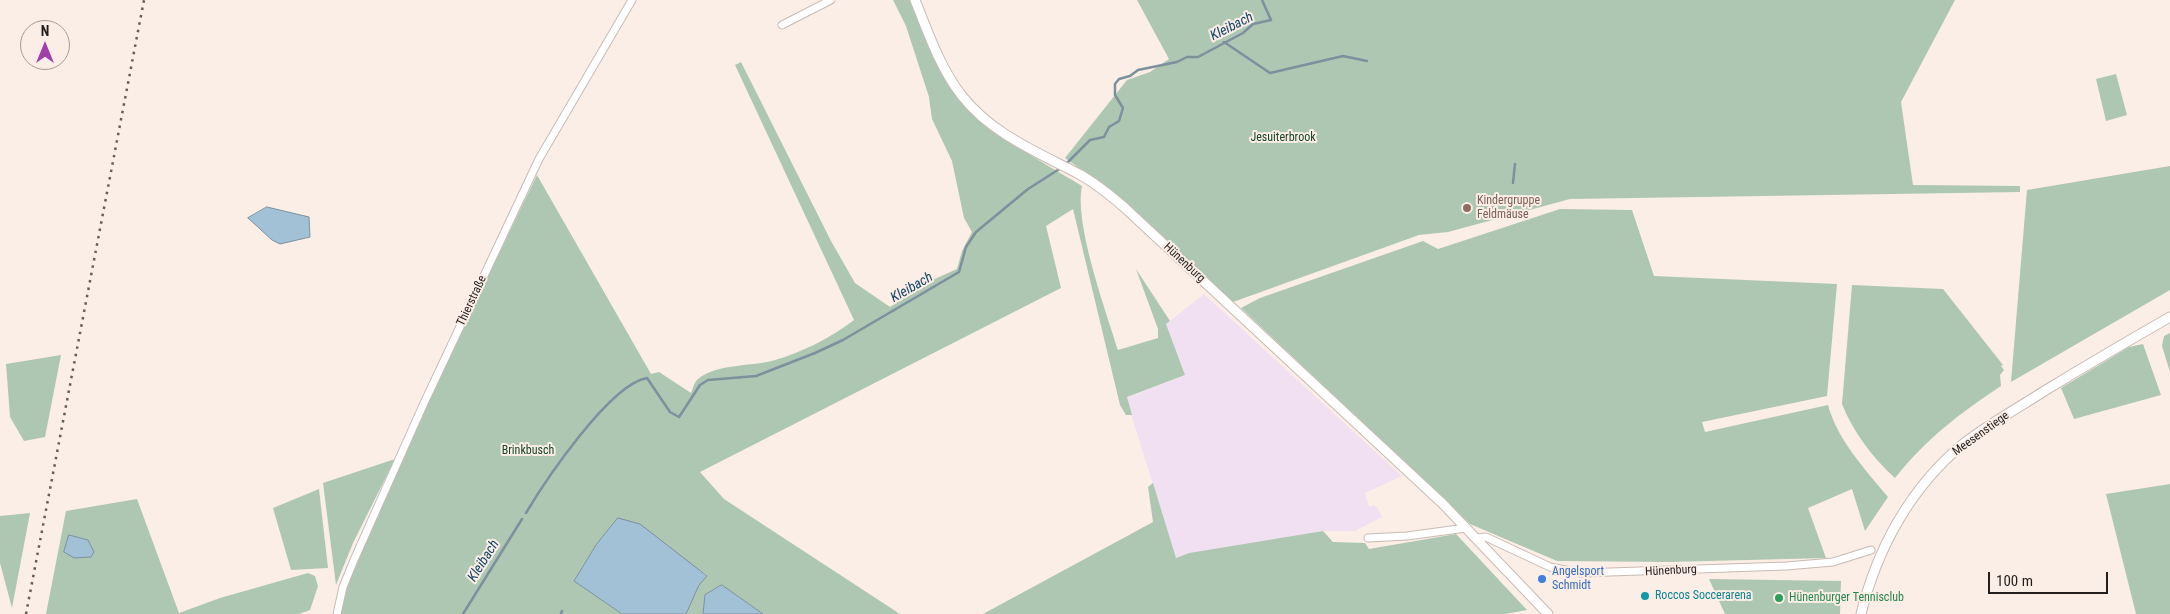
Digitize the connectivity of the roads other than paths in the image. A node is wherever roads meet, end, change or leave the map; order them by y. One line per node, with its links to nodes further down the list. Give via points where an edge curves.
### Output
1 (632, 0): 10 (street, Thierstraße, via 556,127 522,193 354,560)
2 (831, 0): 4 (street)
3 (915, 0): 6 (street, Hünenburg, via 940,60 966,101 994,128 1105,191)
4 (782, 25)
5 (2170, 317): 12 (street, Meesenstiege, via 1994,422 1943,463 1907,507 1886,543)
6 (1466, 528): 7 (street); 8 (street, Hünenburg)
7 (1368, 538)
8 (1477, 538): 9 (street, Hünenburg, via 1486,537 1550,567 1581,573 1794,565 1839,560); 11 (street, Hünenburg)
9 (1871, 550)
10 (337, 614)
11 (1548, 614)
12 (1861, 614)

